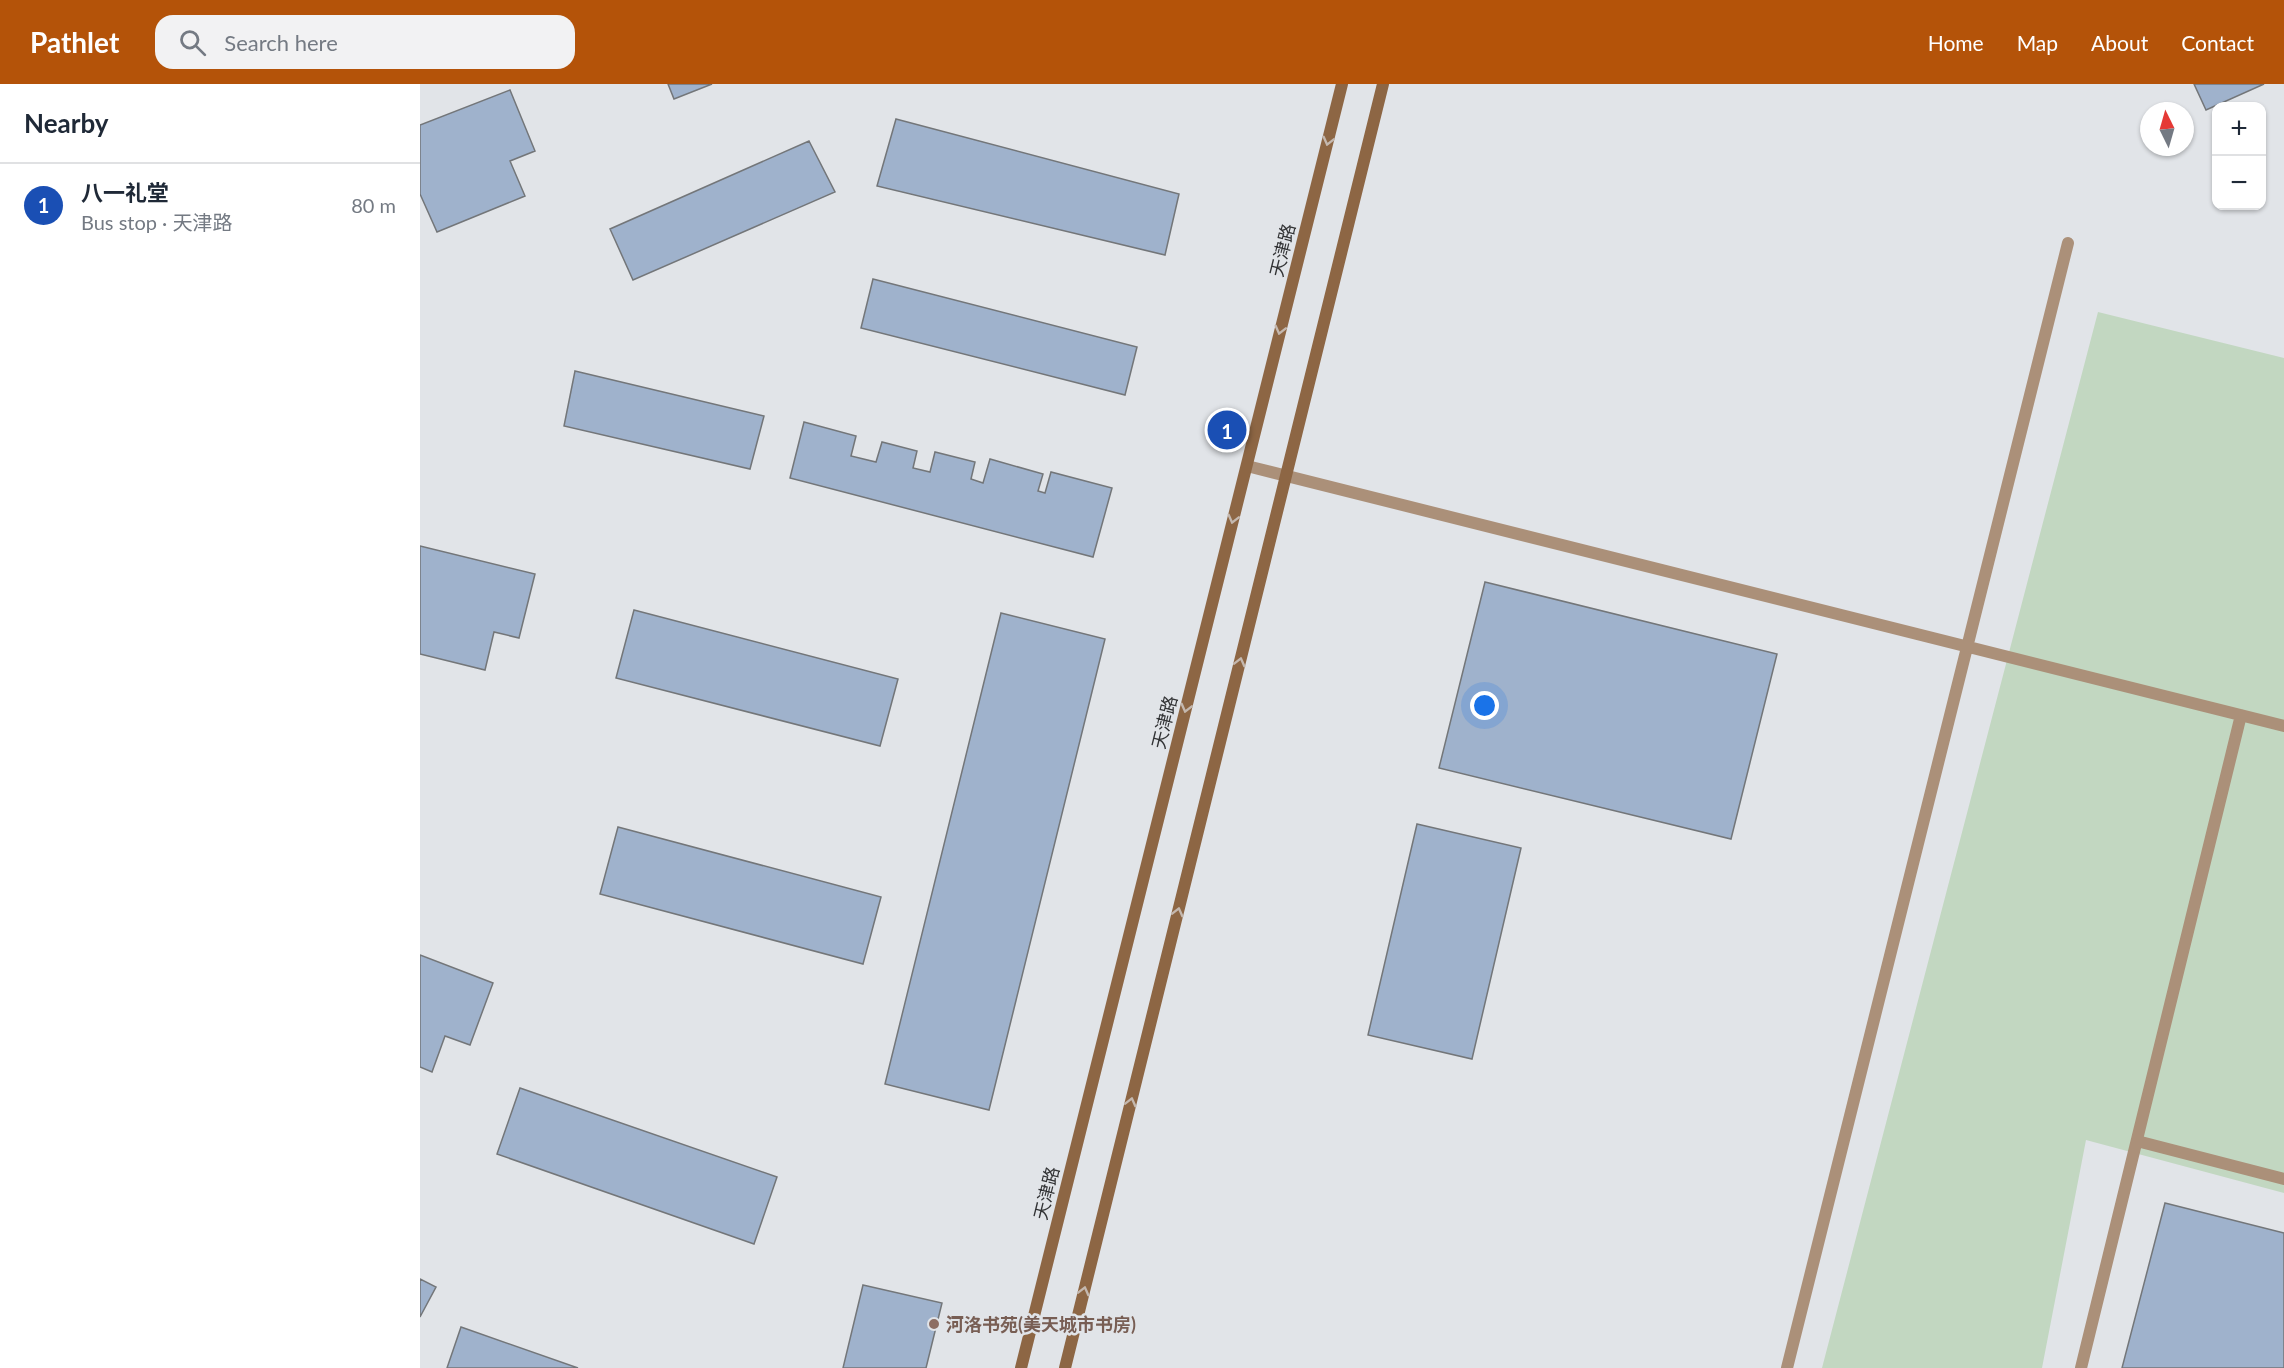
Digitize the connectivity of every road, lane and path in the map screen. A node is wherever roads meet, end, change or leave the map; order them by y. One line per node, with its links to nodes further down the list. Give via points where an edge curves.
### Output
1 (1342, 84): 4 (main road, 天津路, one-way to 4)
2 (1383, 84): 5 (main road)
3 (2068, 243): 6 (lane)
4 (1247, 465): 5 (lane); 11 (main road, 天津路, one-way to 11)
5 (1286, 476): 6 (lane); 12 (main road, one-way to 5)
6 (1967, 647): 7 (lane); 13 (lane)
7 (2241, 716): 8 (lane); 9 (lane)
8 (2284, 726)
9 (2137, 1141): 10 (lane); 14 (lane)
10 (2284, 1179)
11 (1021, 1368)
12 (1065, 1368)
13 (1787, 1368)
14 (2082, 1368)

